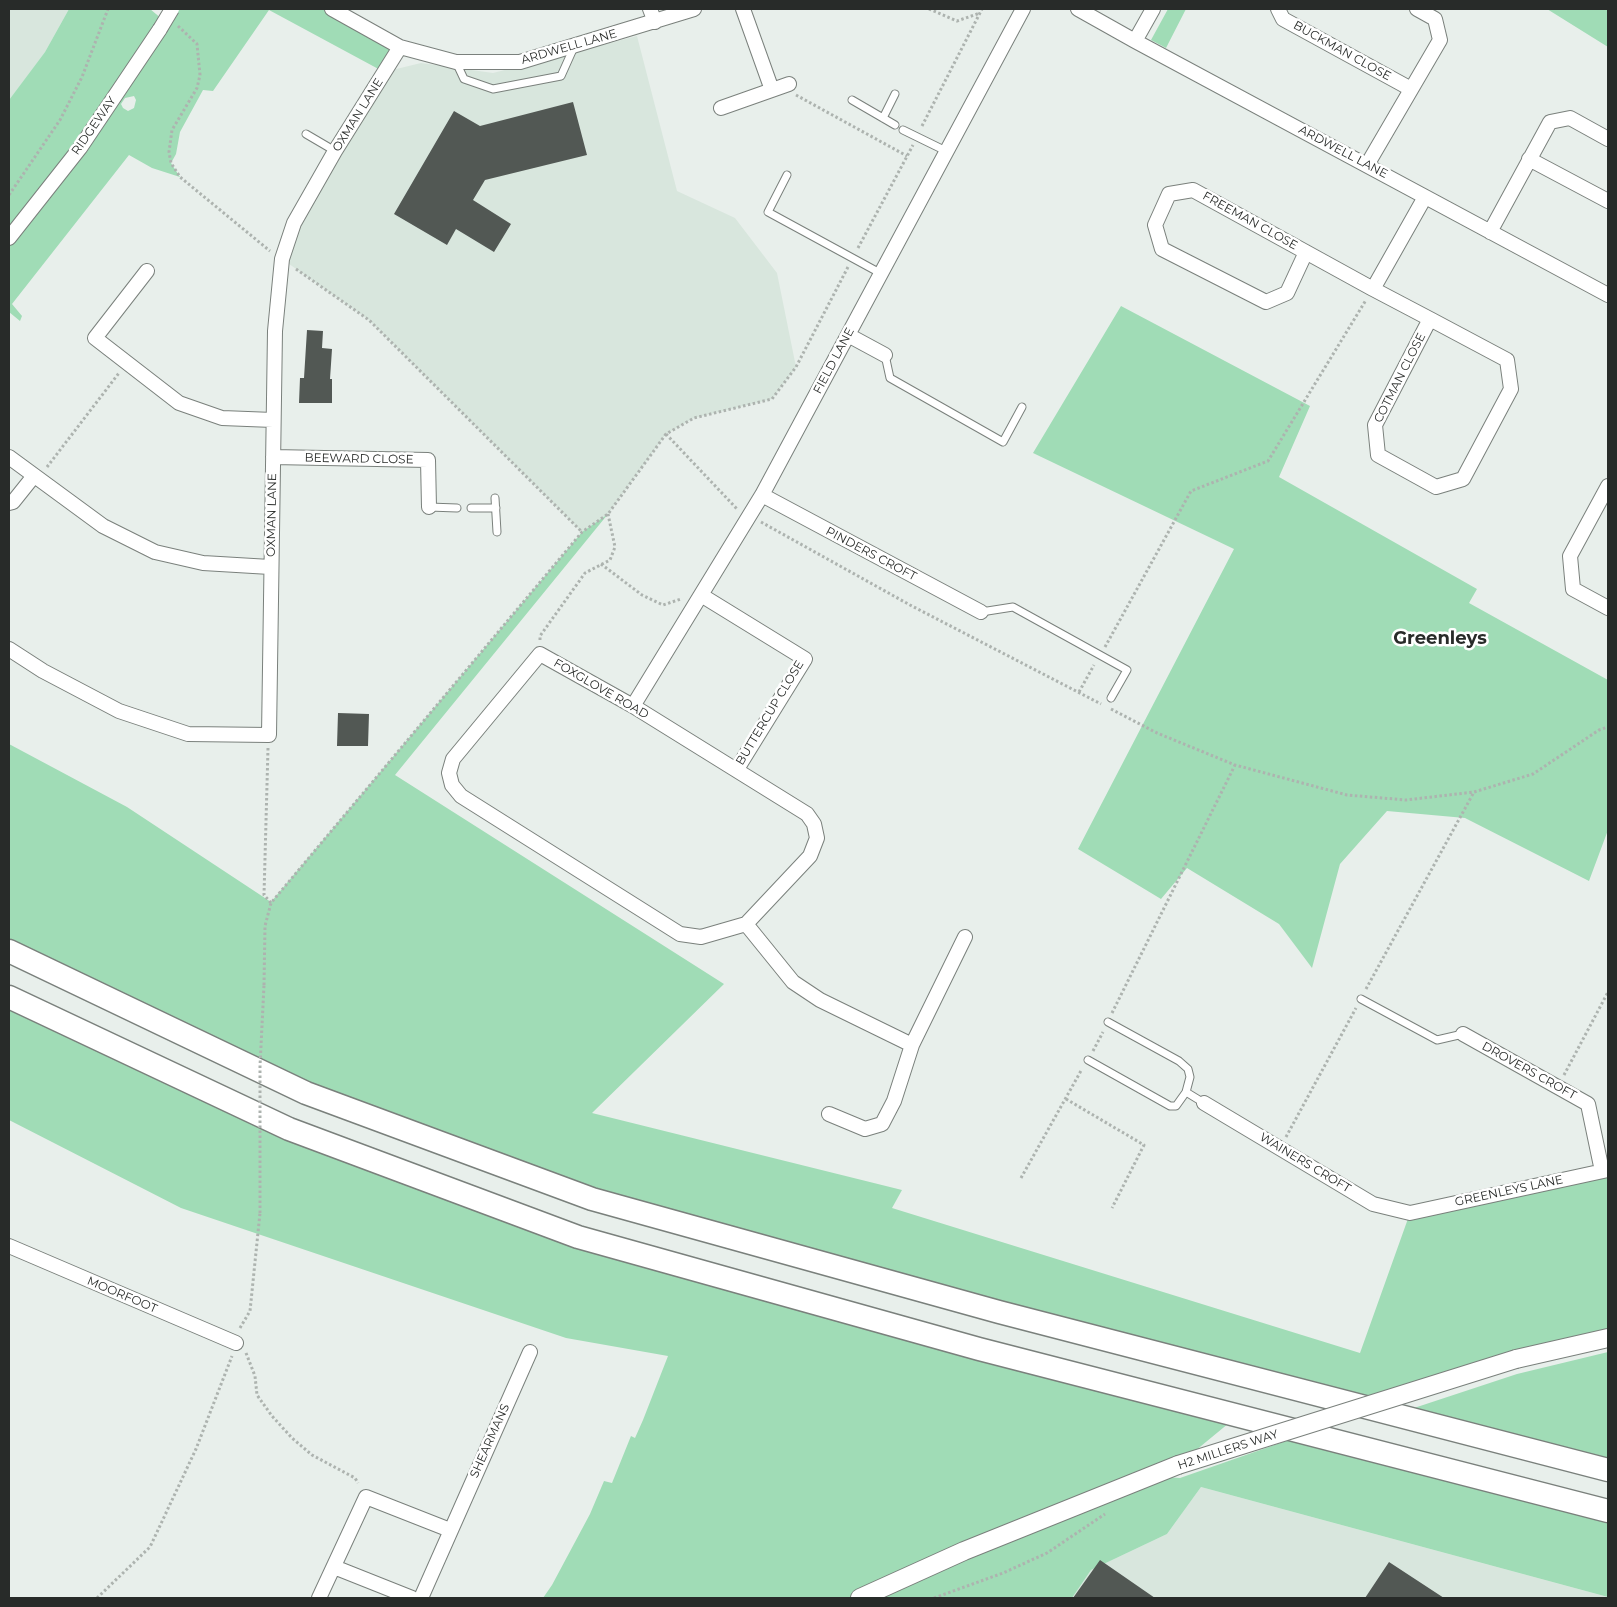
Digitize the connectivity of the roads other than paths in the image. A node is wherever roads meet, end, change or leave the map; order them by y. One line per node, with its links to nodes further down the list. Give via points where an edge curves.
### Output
1 (172, 9): 33 (street, RIDGEWAY, bridge, via 80,148)
2 (334, 9): 14 (street, ARDWELL LANE)
3 (650, 9): 11 (street)
4 (694, 9): 11 (street, ARDWELL LANE)
5 (743, 9): 19 (street, via 780,87)
6 (1022, 9): 26 (street, FIELD LANE)
7 (1078, 9): 12 (street, ARDWELL LANE)
8 (1153, 9): 12 (street)
9 (1278, 9): 16 (street, BUCKMAN CLOSE, via 1283,19)
10 (1417, 9): 16 (street, via 1435,19 1440,40)
11 (655, 22): 13 (street, ARDWELL LANE)
12 (1135, 41): 28 (street, ARDWELL LANE)
13 (574, 46): 15 (street, ARDWELL LANE, via 520,62); 15 (lane, via 561,76 493,89 464,79)
14 (400, 47): 15 (street, ARDWELL LANE); 25 (street, OXMAN LANE)
15 (456, 62)
16 (1411, 89): 28 (street)
17 (895, 94): 20 (lane)
18 (852, 100): 20 (lane)
19 (721, 108)
20 (883, 118): 21 (lane)
21 (895, 125)
22 (903, 130): 26 (lane)
23 (306, 134): 25 (lane)
24 (1608, 139): 27 (street, via 1570,118 1550,122)
25 (335, 151): 43 (street, OXMAN LANE, via 294,223 282,259 275,331)
26 (946, 151): 36 (street, FIELD LANE)
27 (1529, 159): 31 (street); 32 (street)
28 (1367, 165): 30 (street, ARDWELL LANE)
29 (787, 175): 36 (lane, via 768,212)
30 (1425, 197): 32 (street, ARDWELL LANE); 37 (street)
31 (1608, 201)
32 (1490, 232): 38 (street, ARDWELL LANE)
33 (9, 238)
34 (1306, 252): 34 (street, FREEMAN CLOSE, via 1193,190 1169,194 1155,225 1162,249 1266,302 1287,294); 37 (street, FREEMAN CLOSE)
35 (147, 272): 43 (street, via 95,338 179,402 222,418)
36 (880, 273): 40 (street, FIELD LANE)
37 (1373, 289): 39 (street, COTMAN CLOSE)
38 (1608, 295)
39 (1430, 319): 39 (street, COTMAN CLOSE, via 1507,360 1511,389 1463,479 1436,487 1378,455 1375,425)
40 (848, 335): 41 (street); 48 (street, FIELD LANE)
41 (884, 355): 42 (lane, via 890,378 1003,442)
42 (1022, 407)
43 (273, 420): 45 (street, OXMAN LANE)
44 (9, 457): 46 (street)
45 (273, 457): 51 (street, BEEWARD CLOSE, via 428,460); 56 (street, OXMAN LANE)
46 (36, 478): 50 (street); 56 (street, via 103,526 155,552 202,563)
47 (1608, 486): 58 (street, via 1570,556 1573,589)
48 (762, 495): 57 (street, FIELD LANE); 59 (street, PINDERS CROFT)
49 (495, 498): 54 (lane)
50 (9, 503)
51 (429, 507): 52 (lane)
52 (457, 508)
53 (471, 508): 54 (lane)
54 (496, 508): 55 (lane)
55 (496, 532)
56 (270, 567): 60 (street, OXMAN LANE, via 268,735 188,734 119,711)
57 (701, 595): 62 (street, FIELD LANE); 63 (street, BUTTERCUP CLOSE, via 805,659)
58 (1608, 608)
59 (981, 612): 61 (lane, via 1013,607 1127,670)
60 (9, 649)
61 (1111, 698)
62 (633, 706): 63 (street, FOXGLOVE ROAD); 64 (street, FOXGLOVE ROAD, via 540,654 453,759 449,773 452,785 461,796 680,934 702,937)
63 (737, 770): 64 (street, FOXGLOVE ROAD, via 807,814 814,824 817,838 810,856)
64 (746, 924): 71 (street, via 793,982 820,1000)
65 (965, 936): 71 (street)
66 (9, 951): 82 (highway, via 306,1093 592,1199 999,1312)
67 (9, 997): 83 (highway, via 289,1129 578,1237 979,1349)
68 (1361, 998): 70 (lane, via 1437,1040)
69 (1108, 1022): 73 (lane, via 1188,1069 1190,1077)
70 (1463, 1034): 76 (street, DROVERS CROFT, via 1588,1104)
71 (912, 1045): 75 (street, via 894,1101 882,1124 865,1129)
72 (1088, 1060): 73 (lane, via 1170,1106 1176,1106)
73 (1186, 1092): 74 (lane)
74 (1204, 1103): 77 (street, WAINERS CROFT, via 1373,1204)
75 (829, 1114)
76 (1605, 1170): 77 (street, GREENLEYS LANE)
77 (1410, 1213)
78 (9, 1246): 80 (street, MOORFOOT)
79 (1606, 1338): 89 (street, H2 MILLERS WAY, bridge, via 1516,1359 1178,1465 964,1551)
80 (240, 1345)
81 (530, 1352): 84 (street, SHEARMANS)
82 (1608, 1470)
83 (1608, 1511)
84 (450, 1530): 85 (street, via 366,1497); 88 (street, SHEARMANS)
85 (334, 1567): 86 (street); 87 (street)
86 (319, 1598)
87 (412, 1598)
88 (421, 1598)
89 (860, 1598)

